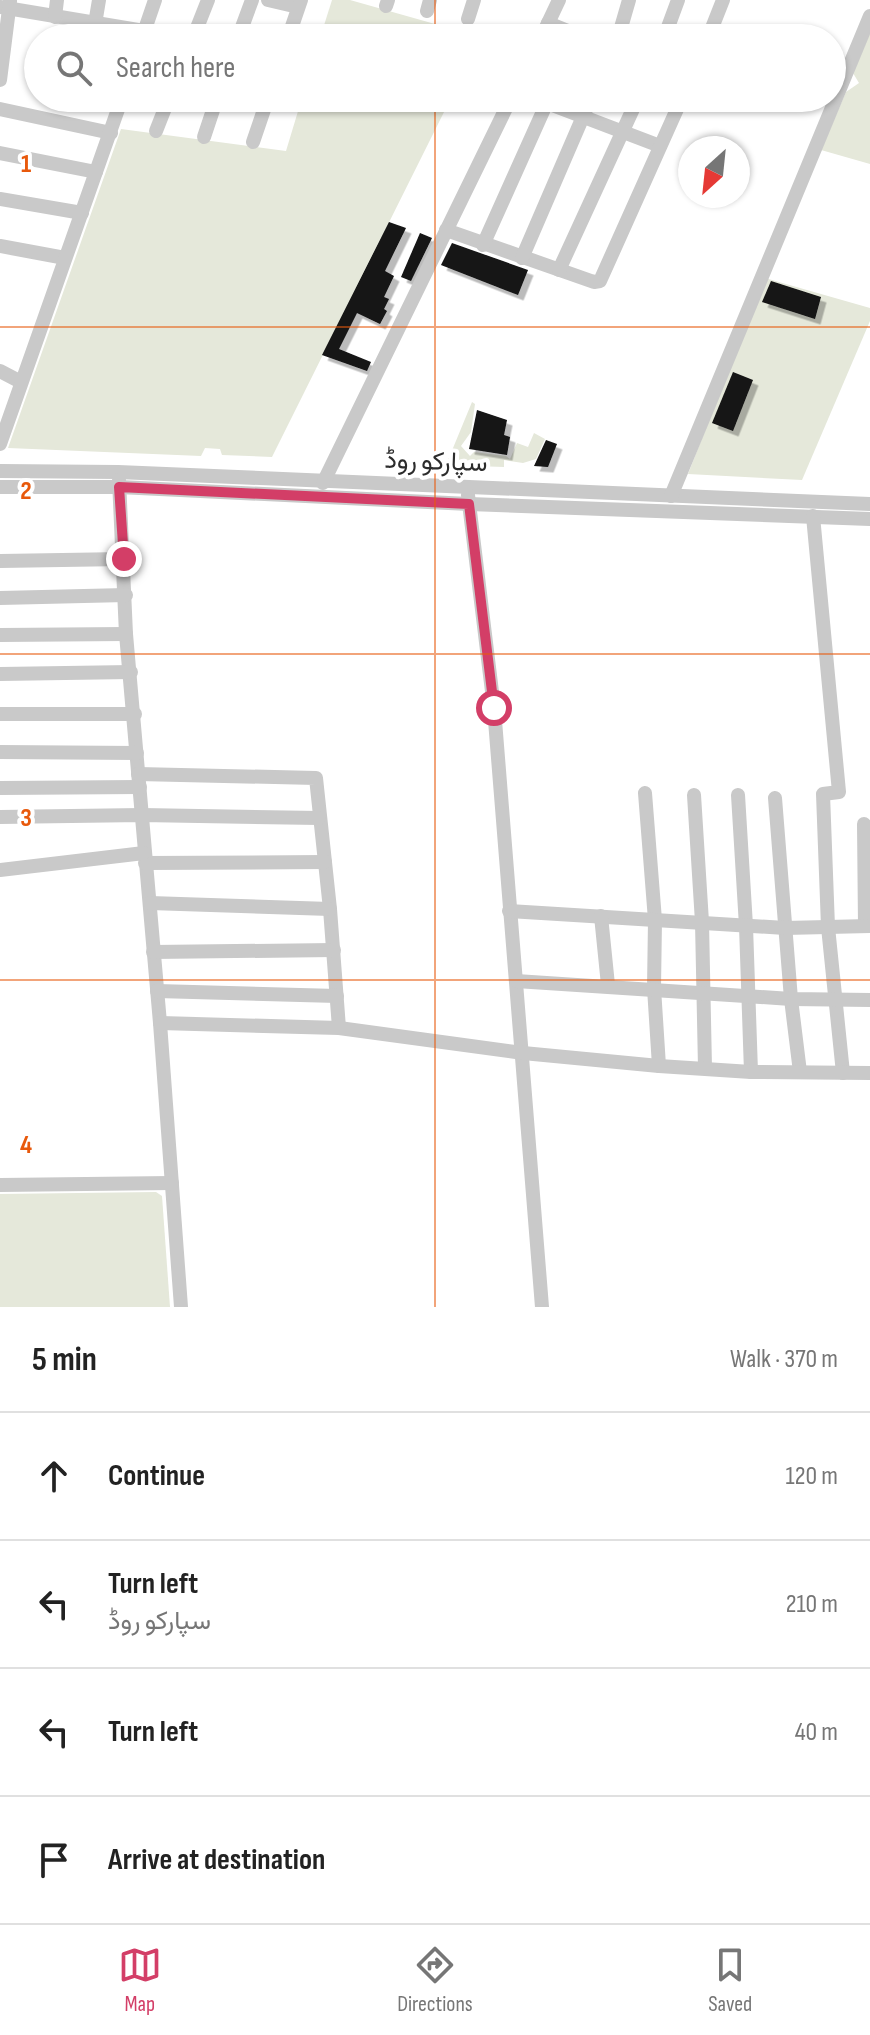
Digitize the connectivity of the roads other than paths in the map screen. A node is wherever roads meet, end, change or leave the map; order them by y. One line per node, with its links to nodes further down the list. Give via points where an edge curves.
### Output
1 (57, 0): 15 (street)
2 (99, 0): 18 (street)
3 (155, 0): 19 (street)
4 (208, 0): 20 (street)
5 (252, 0): 21 (street)
6 (268, 0): 12 (street)
7 (474, 0): 16 (street)
8 (559, 0): 17 (street)
9 (629, 0): 23 (street)
10 (678, 0): 24 (street)
11 (723, 0): 25 (street)
12 (300, 4): 22 (street)
13 (6, 5): 15 (street); 27 (street)
14 (870, 16): 26 (street)
15 (55, 17): 18 (street)
16 (468, 19)
17 (548, 23)
18 (95, 24)
19 (147, 24)
20 (199, 24)
21 (243, 24)
22 (293, 24)
23 (622, 24)
24 (669, 24)
25 (714, 24)
26 (846, 74)
27 (0, 80)
28 (0, 109): 43 (street)
29 (118, 112): 43 (street)
30 (163, 112): 41 (street)
31 (212, 112): 44 (street)
32 (263, 112): 45 (street)
33 (504, 112): 51 (street)
34 (543, 112): 52 (street)
35 (572, 112): 40 (street)
36 (585, 112): 40 (street)
37 (632, 112): 42 (street)
38 (676, 112): 46 (street)
39 (830, 112): 65 (street)
40 (583, 117): 42 (street); 55 (street)
41 (156, 131)
42 (623, 132): 46 (street); 56 (street)
43 (111, 133): 48 (street)
44 (204, 137)
45 (253, 142)
46 (660, 146): 56 (street, via 600,281)
47 (0, 153): 48 (street)
48 (96, 172): 50 (street)
49 (0, 199): 50 (street)
50 (82, 213): 54 (street)
51 (446, 230): 52 (street); 62 (street)
52 (483, 245): 55 (street)
53 (0, 246): 54 (street)
54 (65, 258): 58 (street)
55 (522, 258): 56 (street)
56 (559, 270)
57 (0, 371): 58 (street)
58 (21, 382): 59 (street)
59 (0, 444)
60 (0, 471): 61 (street, سپارکو روڈ)
61 (119, 480): 62 (street, سپارکو روڈ); 63 (street, سپارکو روڈ); 66 (street, سپارکو روڈ); 70 (street)
62 (323, 483): 64 (street, سپارکو روڈ)
63 (0, 487)
64 (467, 487): 65 (street, سپارکو روڈ); 66 (street)
65 (671, 496): 67 (street, سپارکو روڈ)
66 (469, 504): 68 (street, سپارکو روڈ); 97 (street, via 494,708)
67 (870, 504)
68 (813, 516): 69 (street, سپارکو روڈ); 103 (street, via 839,792 823,794)
69 (870, 519)
70 (124, 559): 71 (street); 72 (street)
71 (0, 561)
72 (126, 595): 73 (street); 74 (street)
73 (0, 598)
74 (126, 634): 75 (street); 76 (street)
75 (0, 635)
76 (131, 672): 77 (street); 79 (street)
77 (0, 674)
78 (0, 714): 79 (street)
79 (135, 714): 81 (street)
80 (0, 752): 81 (street)
81 (137, 753): 82 (street)
82 (139, 780): 83 (street); 88 (street); 90 (street, via 312,776 318,781)
83 (0, 788)
84 (645, 793): 99 (street)
85 (694, 795): 100 (street)
86 (738, 795): 101 (street)
87 (775, 798): 104 (street)
88 (142, 815): 89 (street); 90 (street); 92 (street)
89 (0, 817)
90 (319, 818): 93 (street)
91 (864, 824): 102 (street)
92 (145, 858): 93 (street); 94 (street); 95 (street)
93 (325, 862): 96 (street)
94 (0, 870)
95 (150, 903): 96 (street); 106 (street)
96 (330, 909): 105 (street)
97 (509, 911): 98 (street); 107 (street)
98 (601, 916): 99 (street); 108 (street)
99 (655, 920): 100 (street); 109 (street)
100 (702, 922): 101 (street); 111 (street)
101 (746, 926): 104 (street); 113 (street)
102 (867, 926): 103 (street)
103 (828, 927): 104 (street); 115 (street)
104 (785, 928): 114 (street)
105 (334, 950): 106 (street); 112 (street)
106 (153, 952): 110 (street)
107 (516, 981): 108 (street); 119 (street)
108 (608, 985): 109 (street)
109 (654, 988): 111 (street); 120 (street)
110 (157, 991): 112 (street); 117 (street)
111 (702, 993): 113 (street); 121 (street)
112 (337, 996): 118 (street)
113 (747, 996): 114 (street); 122 (street)
114 (791, 999): 115 (street); 123 (street)
115 (833, 999): 116 (street); 124 (street)
116 (870, 1000)
117 (160, 1023): 118 (street); 126 (street)
118 (339, 1028): 119 (street)
119 (523, 1053): 120 (street); 129 (street)
120 (659, 1066): 121 (street)
121 (705, 1068): 122 (street)
122 (751, 1072): 123 (street)
123 (800, 1072): 124 (street)
124 (843, 1073): 125 (street)
125 (870, 1073)
126 (172, 1183): 127 (street); 128 (street)
127 (0, 1185)
128 (181, 1307)
129 (542, 1307)

